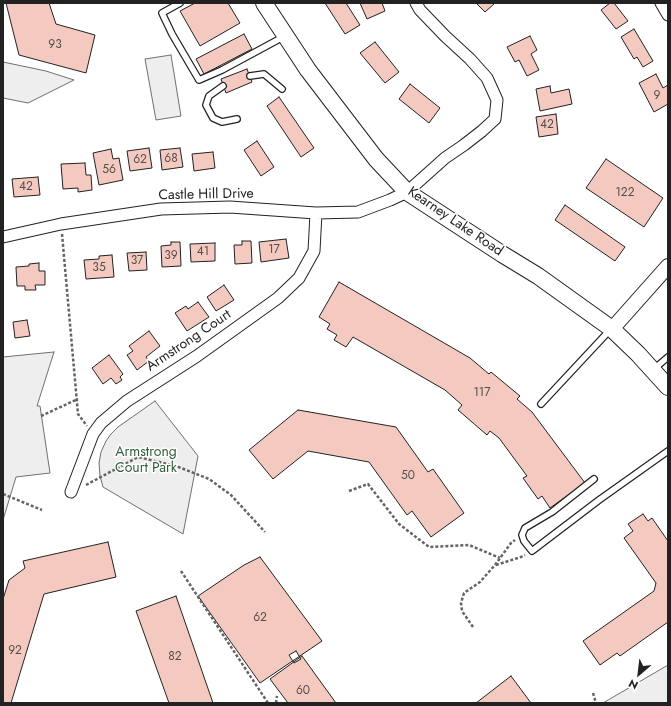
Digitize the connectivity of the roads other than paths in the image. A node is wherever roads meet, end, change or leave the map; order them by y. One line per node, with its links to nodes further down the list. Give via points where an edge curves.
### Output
1 (180, 3): 6 (lane, via 162,13 199,80)
2 (264, 3): 6 (main road, Kearney Lake Road)
3 (416, 3): 11 (street, Castle Hill Drive, via 487,78 497,100 495,119)
4 (661, 3): 5 (street)
5 (668, 15)
6 (286, 36): 11 (main road, Kearney Lake Road, via 308,70 376,159)
7 (250, 76): 9 (lane, via 264,74)
8 (223, 86): 10 (lane, via 209,96 206,105 213,118 222,122)
9 (282, 89)
10 (237, 119)
11 (407, 192): 12 (street, Castle Hill Drive, via 358,212); 15 (main road, Kearney Lake Road, via 538,276)
12 (316, 213): 13 (street, Castle Hill Drive, via 230,207 160,209 61,224); 22 (street, Armstrong Court, via 314,251 299,278 278,298 197,356 127,401 101,423 93,434)
13 (3, 237)
14 (668, 266): 15 (street)
15 (612, 329): 17 (main road, Kearney Lake Road); 19 (lane)
16 (668, 358): 17 (lane)
17 (652, 370): 18 (main road, Kearney Lake Road)
18 (668, 387)
19 (540, 404)
20 (668, 451): 21 (lane, via 532,550 522,535 525,528 552,512)
21 (594, 478)
22 (71, 492)

